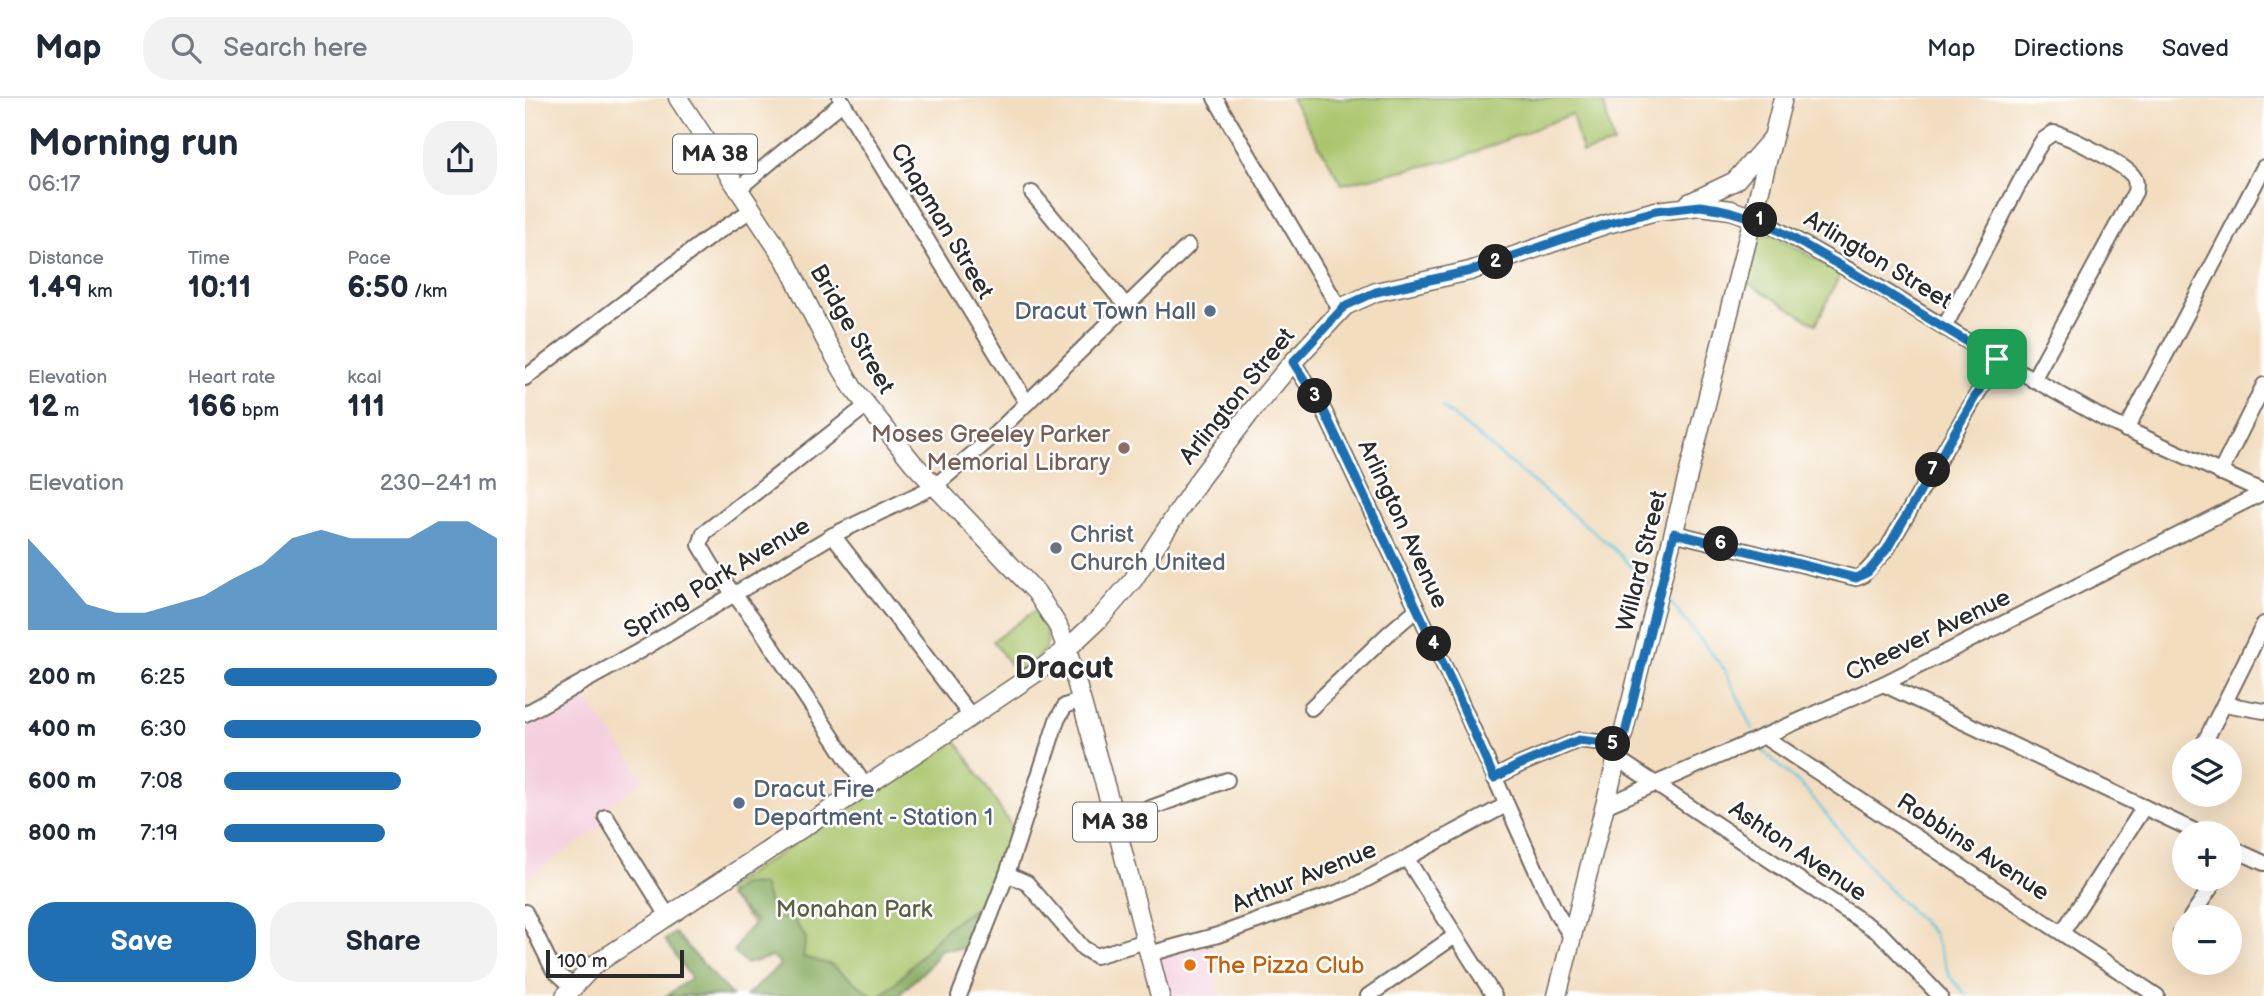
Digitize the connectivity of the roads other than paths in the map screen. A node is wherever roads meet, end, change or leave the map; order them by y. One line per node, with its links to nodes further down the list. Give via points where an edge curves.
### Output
1 (678, 98): 7 (main road, Bridge Street / MA 38)
2 (1216, 98): 14 (street)
3 (1783, 98): 5 (main road, Willard Street)
4 (841, 100): 7 (street); 21 (street, Chapman Street)
5 (1773, 138): 9 (main road, via 1735,181); 11 (main road, Willard Street)
6 (2264, 167): 23 (street)
7 (739, 189): 10 (main road, Bridge Street / MA 38)
8 (1032, 193): 13 (street)
9 (1681, 207): 11 (main road, Arlington Street, via 1721,207); 14 (main road, Arlington Street, via 1607,224 1470,271 1376,292)
10 (753, 209): 18 (street); 22 (main road, Bridge Street / MA 38)
11 (1752, 218): 15 (street, Arlington Street); 27 (main road, Willard Street)
12 (1188, 246): 13 (street, Spring Park Avenue)
13 (1127, 307): 21 (street, Spring Park Avenue)
14 (1341, 311): 17 (main road, Arlington Street)
15 (1944, 328): 16 (street, Arlington Street); 19 (street, via 2047,135 2066,136 2124,169 2134,176 2135,192)
16 (1997, 359): 19 (street, Arlington Street); 27 (street, via 1887,549 1862,576)
17 (1293, 362): 30 (street, Arlington Avenue, via 1324,411); 32 (main road, Arlington Street, via 1201,477 1133,580)
18 (525, 378)
19 (2033, 380): 23 (street, Arlington Street)
20 (2264, 385): 24 (street)
21 (1027, 403): 25 (street, Spring Park Avenue)
22 (866, 406): 25 (main road, Bridge Street / MA 38); 29 (street, via 705,533 700,545)
23 (2126, 430): 24 (street, Arlington Street)
24 (2220, 473): 26 (street, Arlington Street)
25 (935, 486): 28 (street, Spring Park Avenue); 32 (main road, Bridge Street / MA 38, via 1036,592)
26 (2264, 492): 33 (street, Cheever Avenue)
27 (1674, 533): 42 (main road, Willard Street)
28 (833, 535): 29 (street, Spring Park Avenue); 39 (street)
29 (734, 593): 38 (street, Spring Park Avenue); 46 (street)
30 (1417, 609): 36 (street); 43 (street, Arlington Avenue)
31 (2264, 624): 35 (street)
32 (1067, 649): 34 (main road, Bridge Street / MA 38); 39 (main road, Arlington Street)
33 (1883, 684): 40 (street, Cheever Avenue); 49 (street)
34 (1081, 700): 51 (main road, Bridge Street / MA 38); 56 (street, via 1065,706 1057,720)
35 (2224, 704): 37 (street); 41 (street)
36 (1311, 708)
37 (2264, 710)
38 (525, 715)
39 (971, 716): 46 (main road, Arlington Street)
40 (1763, 736): 45 (street, Cheever Avenue); 59 (street, Robbins Avenue)
41 (2207, 737)
42 (1620, 752): 43 (street, via 1579,740); 45 (street, Ashton Avenue); 48 (main road, Willard Street)
43 (1494, 778): 47 (street, Arlington Avenue)
44 (1227, 780): 51 (street)
45 (1656, 783): 48 (street, Cheever Avenue); 69 (street, Ashton Avenue, via 1881,934)
46 (865, 786): 58 (main road, Arlington Street)
47 (1506, 805): 54 (street, Arthur Avenue); 61 (street, Arlington Avenue)
48 (1607, 805): 61 (main road, Willard Street)
49 (2144, 807): 52 (street); 59 (street)
50 (606, 817): 58 (street)
51 (1115, 821): 62 (main road, Bridge Street / MA 38)
52 (2174, 821)
53 (2242, 856): 55 (street)
54 (1407, 859): 60 (street); 62 (street, Arthur Avenue, via 1350,888 1278,915 1218,935)
55 (2264, 863)
56 (1007, 874): 62 (street, Arthur Avenue, via 1027,883 1083,948 1096,956); 64 (street)
57 (525, 912): 63 (street)
58 (668, 916): 63 (main road, Arlington Street, via 587,971)
59 (2062, 933): 70 (street, Robbins Avenue)
60 (1455, 936): 66 (street); 67 (street)
61 (1572, 938): 68 (main road, Willard Street)
62 (1148, 947): 65 (main road, Bridge Street / MA 38)
63 (569, 992)
64 (959, 996)
65 (1160, 996)
66 (1368, 996)
67 (1494, 996)
68 (1557, 996)
69 (1940, 996)
70 (2157, 996)

